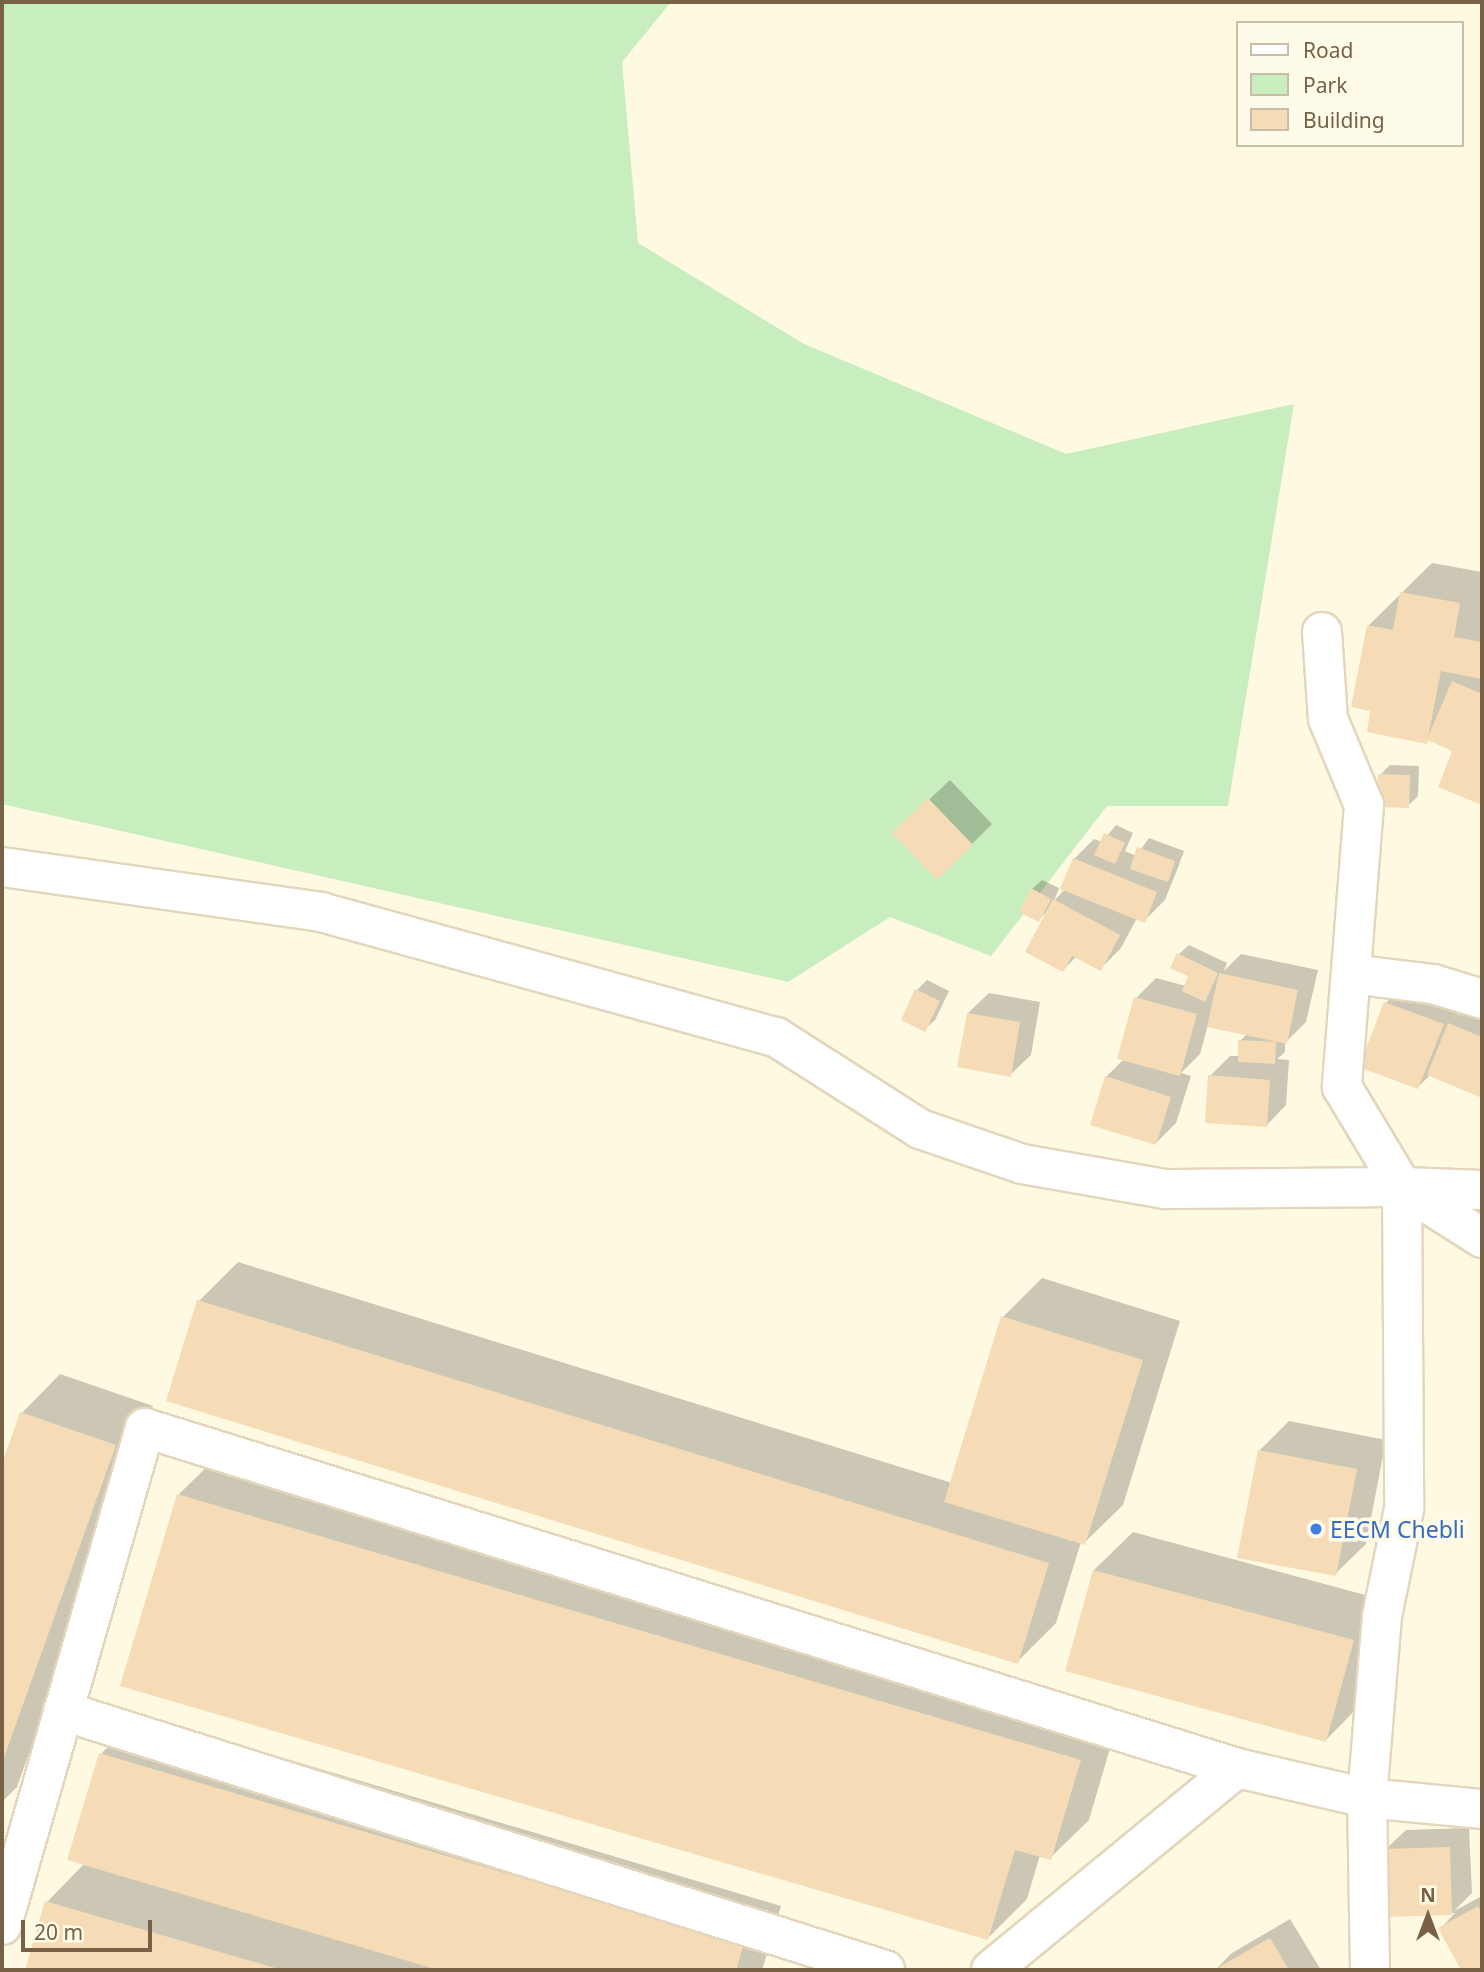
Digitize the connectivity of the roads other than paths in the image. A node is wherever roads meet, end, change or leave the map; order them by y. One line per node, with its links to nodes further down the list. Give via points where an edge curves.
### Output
1 (1322, 632): 3 (street, via 1328,719 1364,805)
2 (2, 867): 5 (street, via 321,912 776,1037 920,1129 1022,1164 1166,1189)
3 (1351, 974): 4 (street, via 1433,984); 5 (street, via 1342,1087)
4 (1482, 999)
5 (1402, 1187): 6 (street); 7 (street); 10 (street, via 1404,1509 1382,1616)
6 (1482, 1190)
7 (1482, 1238)
8 (63, 1711): 9 (street, via 145,1428); 12 (street); 13 (street)
9 (1237, 1768): 10 (street); 14 (street)
10 (1367, 1798): 11 (street); 15 (street)
11 (1482, 1809)
12 (3, 1918)
13 (885, 1970)
14 (991, 1970)
15 (1370, 1970)

